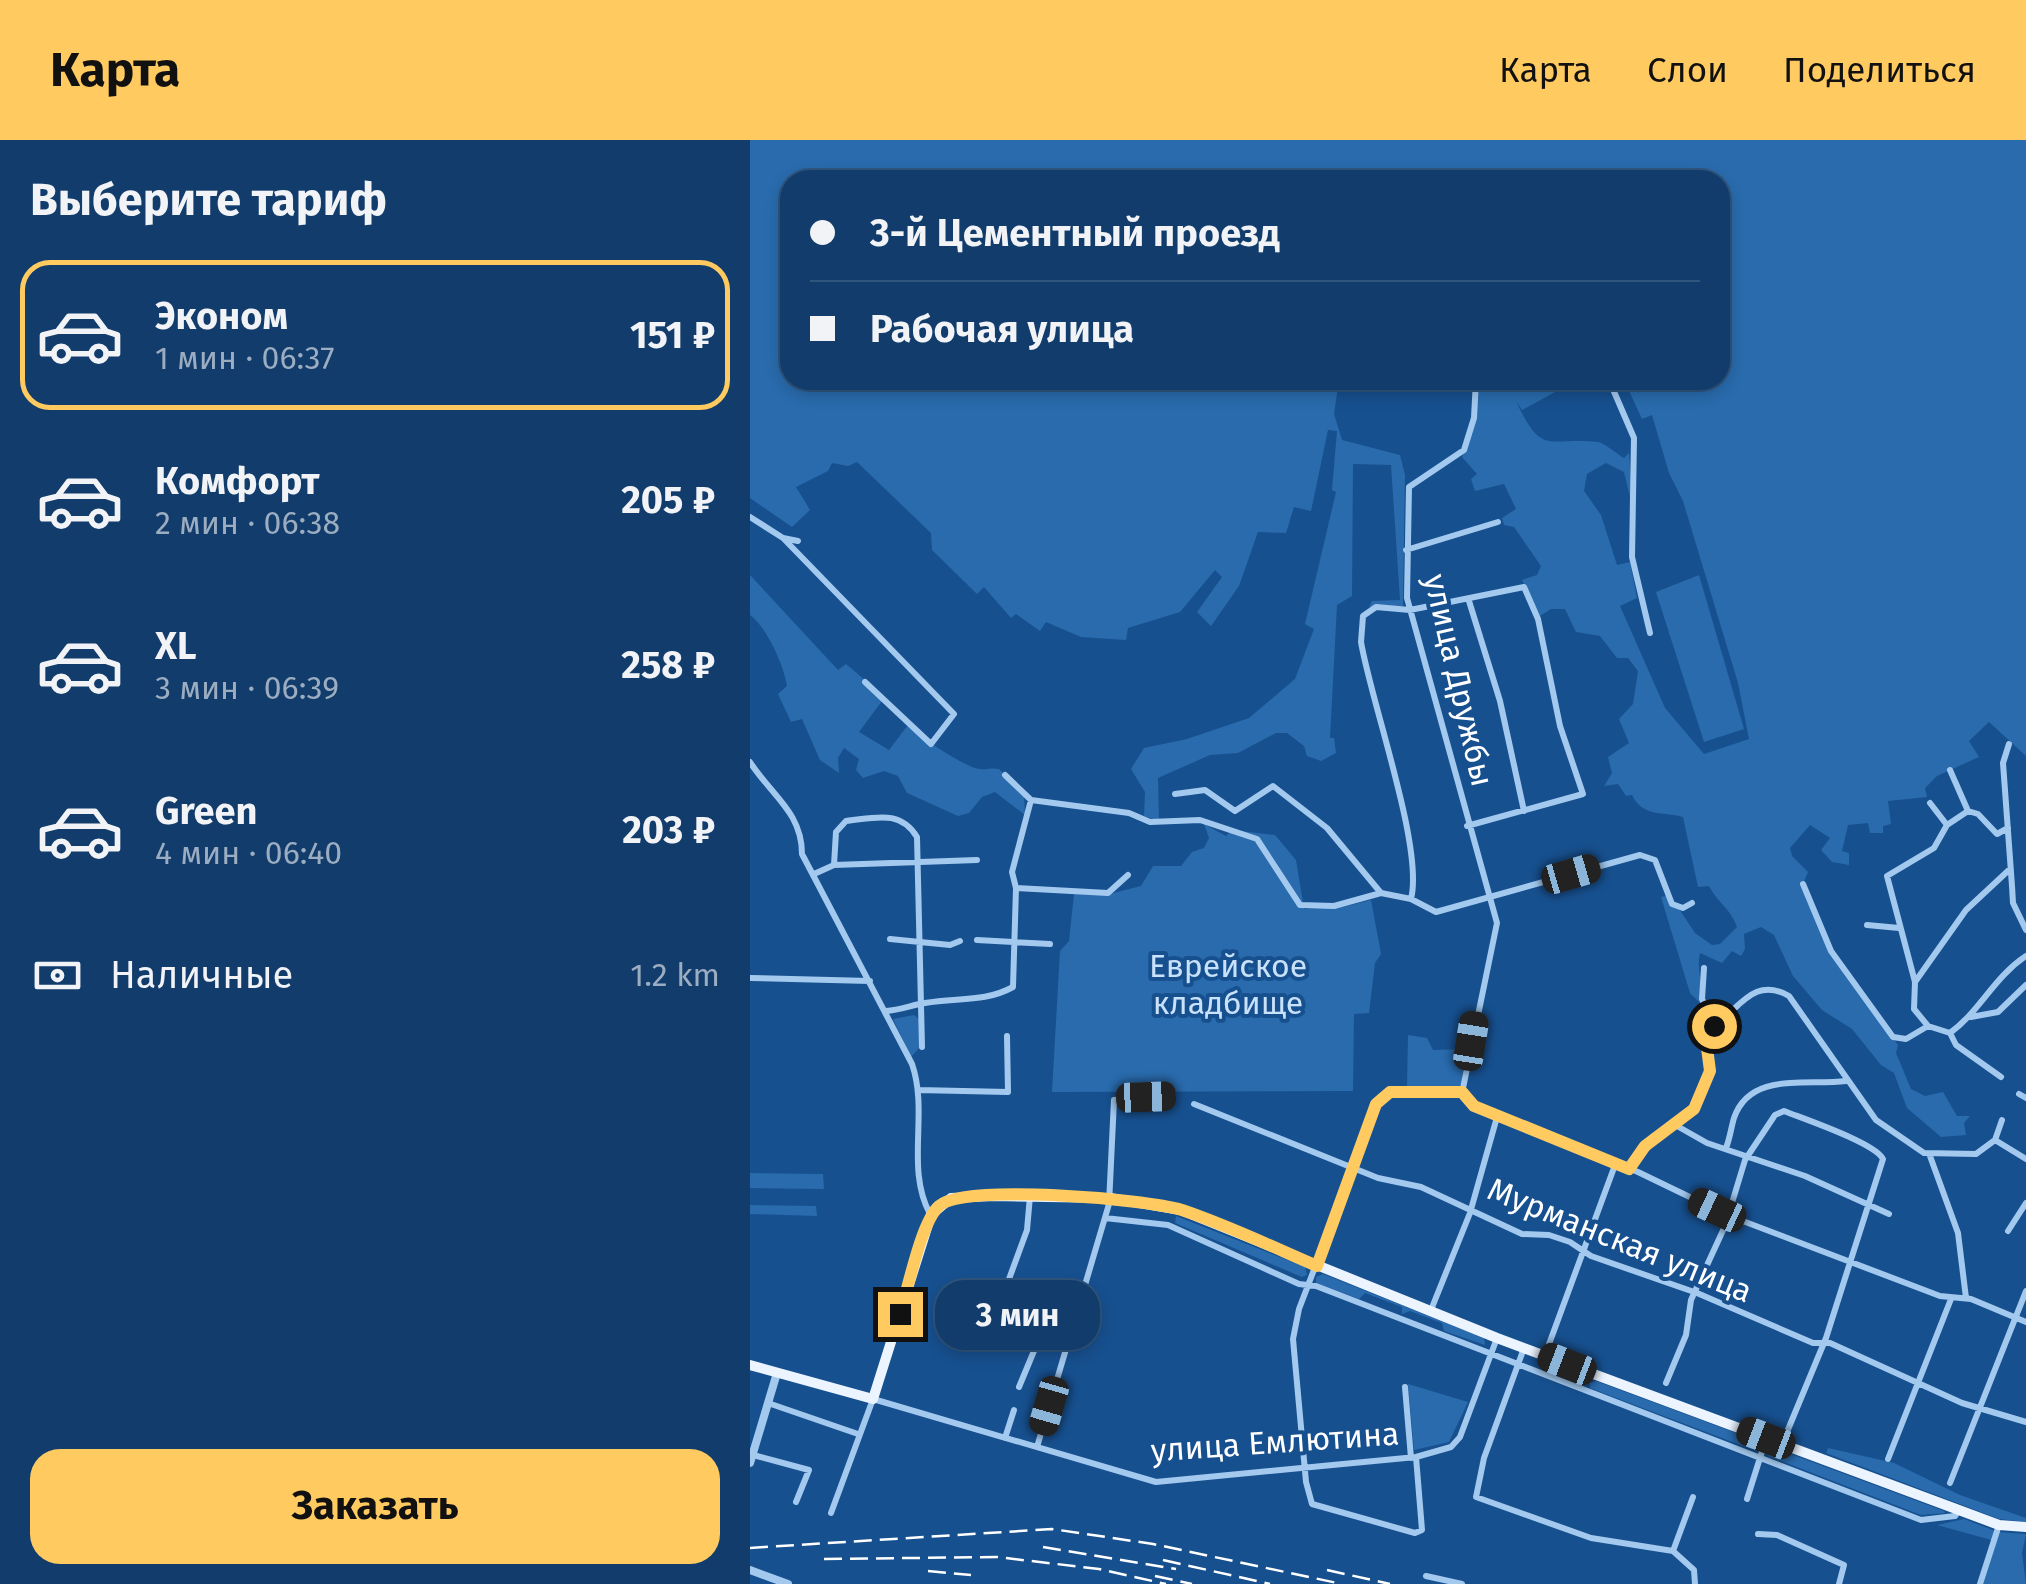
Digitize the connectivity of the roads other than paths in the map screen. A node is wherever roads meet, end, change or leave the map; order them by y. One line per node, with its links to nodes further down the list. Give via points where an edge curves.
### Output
1 (1475, 390): 7 (street, улица Дружбы, via 1471,430 1460,455 1409,487)
2 (1613, 390): 10 (street, via 1634,438 1632,557)
3 (750, 517): 5 (street)
4 (1498, 522): 7 (street)
5 (783, 538): 6 (street); 11 (street, via 954,714 931,744)
6 (798, 541)
7 (1406, 550): 9 (street, улица Дружбы)
8 (1469, 600): 9 (street); 19 (street); 19 (street, via 1524,587 1538,619 1582,794)
9 (1410, 610): 21 (street, улица Дружбы); 33 (street, via 1368,610 1360,642 1403,813)
10 (1650, 633)
11 (865, 682)
12 (2009, 744): 23 (street, via 2002,763)
13 (750, 762): 28 (street, via 793,814)
14 (1950, 770): 20 (street)
15 (1005, 775): 17 (street)
16 (1175, 794): 32 (street, via 1205,790 1234,811 1273,786 1327,828)
17 (1031, 800): 31 (street, via 1012,872); 32 (street, via 1165,824 1200,820 1258,839 1300,905 1334,906)
18 (1930, 803): 22 (street)
19 (1524, 811): 21 (street)
20 (1968, 811): 22 (street); 23 (street, via 1997,834)
21 (1467, 826): 34 (street, улица Дружбы)
22 (1947, 826): 37 (street, via 1934,848 1888,874)
23 (2008, 827): 27 (street)
24 (977, 860): 25 (street)
25 (918, 863): 26 (street); 26 (street, via 916,837 908,822 896,818 842,824); 40 (street)
26 (834, 865): 28 (street)
27 (2011, 868): 38 (street, via 2014,904); 49 (street, via 1966,910)
28 (814, 874): 48 (street)
29 (1128, 876): 31 (street, via 1108,892)
30 (1803, 884): 55 (street, via 1831,951 1893,1036 1906,1039)
31 (1016, 888): 43 (street)
32 (1381, 893): 33 (street)
33 (1411, 899): 34 (street, via 1436,912)
34 (1488, 900): 35 (street, via 1640,854 1655,860 1667,896 1684,908); 62 (street, улица Дружбы, via 1495,947)
35 (1692, 904)
36 (1867, 925): 37 (street)
37 (1898, 928): 49 (street)
38 (2026, 930)
39 (890, 939): 40 (street)
40 (919, 940): 42 (street); 51 (street)
41 (977, 940): 43 (street)
42 (960, 941)
43 (1012, 941): 44 (street); 51 (street, via 1013,986 977,1000)
44 (1050, 944)
45 (2026, 956): 53 (street, via 2000,976)
46 (1704, 968): 54 (street, via 1702,999)
47 (750, 978): 48 (street)
48 (870, 980): 52 (street)
49 (1915, 982): 55 (street, via 1914,1009)
50 (2025, 989): 53 (street, via 1989,1016)
51 (921, 1003): 52 (street); 58 (street)
52 (886, 1011): 61 (street)
53 (1971, 1018): 56 (street)
54 (1714, 1026): 60 (street, via 1756,989 1782,991 1821,1036); 67 (street, via 1706,1040 1711,1058 1702,1096)
55 (1928, 1026): 56 (street)
56 (1950, 1032): 59 (street, via 1956,1044)
57 (1007, 1036): 61 (street, via 1008,1092)
58 (922, 1047)
59 (2001, 1076)
60 (1846, 1081): 69 (street, via 1762,1087 1734,1118); 71 (street, via 1876,1120)
61 (918, 1090): 83 (street, via 919,1194)
62 (1462, 1092): 65 (street); 74 (street, via 1385,1094)
63 (1173, 1096): 77 (street, via 1114,1100)
64 (1194, 1104): 74 (street, Мурманская улица)
65 (1497, 1117): 73 (street); 80 (street)
66 (2002, 1120): 68 (street)
67 (1677, 1126): 69 (street); 75 (street, via 1645,1146)
68 (1995, 1140): 71 (street, via 1970,1156); 72 (street)
69 (1726, 1148): 70 (street)
70 (1748, 1156): 79 (street); 79 (street, via 1784,1111 1846,1133 1883,1159); 81 (street)
71 (1930, 1156): 92 (street, via 1958,1233)
72 (2026, 1159)
73 (1614, 1165): 75 (street); 86 (street)
74 (1354, 1166): 80 (street, Мурманская улица); 88 (street)
75 (1629, 1169): 81 (street)
76 (1030, 1196): 77 (main road); 83 (main road, via 951,1198); 97 (street, via 1028,1230)
77 (1110, 1198): 84 (street); 88 (main road, via 1182,1210)
78 (2026, 1203): 85 (street)
79 (1866, 1205): 82 (street); 87 (street)
80 (1471, 1208): 86 (street, Мурманская улица, via 1522,1234 1549,1235); 95 (street)
81 (1727, 1214): 87 (street); 91 (street)
82 (1890, 1214)
83 (931, 1215): 115 (main road)
84 (1104, 1218): 89 (street, via 1168,1225); 101 (street)
85 (2008, 1230)
86 (1582, 1252): 91 (street, Мурманская улица); 105 (street)
87 (1851, 1260): 93 (street); 102 (street)
88 (1317, 1266): 89 (street); 95 (main road)
89 (1307, 1286): 104 (street); 131 (street, via 1293,1339)
90 (2026, 1291): 96 (street)
91 (1697, 1293): 102 (street, Мурманская улица); 111 (street)
92 (1966, 1298): 93 (street); 96 (street)
93 (1952, 1299): 110 (street)
94 (962, 1310): 97 (street)
95 (1431, 1311): 100 (main road)
96 (2016, 1316): 98 (street); 117 (street)
97 (994, 1320): 99 (street)
98 (2026, 1322)
99 (1040, 1334): 101 (street); 112 (street)
100 (1497, 1338): 103 (main road); 104 (street)
101 (1068, 1342): 126 (street)
102 (1820, 1345): 110 (street, Мурманская улица, via 1844,1348); 125 (street)
103 (1524, 1348): 105 (main road); 107 (street)
104 (1490, 1355): 107 (street); 128 (street, улица Емлютина, via 1456,1444)
105 (1545, 1356): 108 (main road)
106 (750, 1365): 109 (main road, улица Емлютина)
107 (1518, 1365): 114 (street); 141 (street, via 1476,1497 1592,1538)
108 (1589, 1372): 114 (street); 124 (main road)
109 (777, 1373): 115 (main road, улица Емлютина); 116 (street)
110 (1919, 1382): 117 (street, Мурманская улица); 130 (street)
111 (1666, 1384)
112 (1019, 1387)
113 (1405, 1387): 128 (street)
114 (1583, 1390): 127 (street)
115 (873, 1399): 122 (street); 123 (street, улица Емлютина)
116 (768, 1404): 121 (street); 122 (street)
117 (1980, 1406): 120 (street, Мурманская улица); 132 (street)
118 (1014, 1410): 123 (street)
119 (750, 1422): 121 (street)
120 (2026, 1422)
121 (762, 1425): 129 (street)
122 (858, 1434): 137 (street)
123 (1005, 1438): 126 (street, улица Емлютина)
124 (1766, 1438): 125 (main road); 127 (street)
125 (1782, 1444): 136 (main road)
126 (1037, 1447): 131 (street, улица Емлютина, via 1156,1482)
127 (1761, 1456): 134 (street); 136 (street, via 1921,1520)
128 (1413, 1458): 131 (street, улица Емлютина); 131 (street, via 1423,1521 1414,1533 1318,1508)
129 (751, 1459): 135 (street, via 808,1470)
130 (1888, 1459)
131 (1304, 1470)
132 (1950, 1482)
133 (1693, 1497): 141 (street)
134 (1747, 1499)
135 (796, 1502)
136 (1959, 1510): 138 (main road)
137 (831, 1513)
138 (2000, 1525): 139 (main road); 148 (street)
139 (2026, 1527)
140 (1758, 1534): 147 (street, via 1777,1535 1844,1565)
141 (1673, 1552): 146 (street, via 1694,1570)
142 (750, 1570): 144 (street)
143 (1426, 1576): 145 (street)
144 (788, 1584)
145 (1462, 1584)
146 (1695, 1584)
147 (1839, 1584)
148 (1980, 1584)

